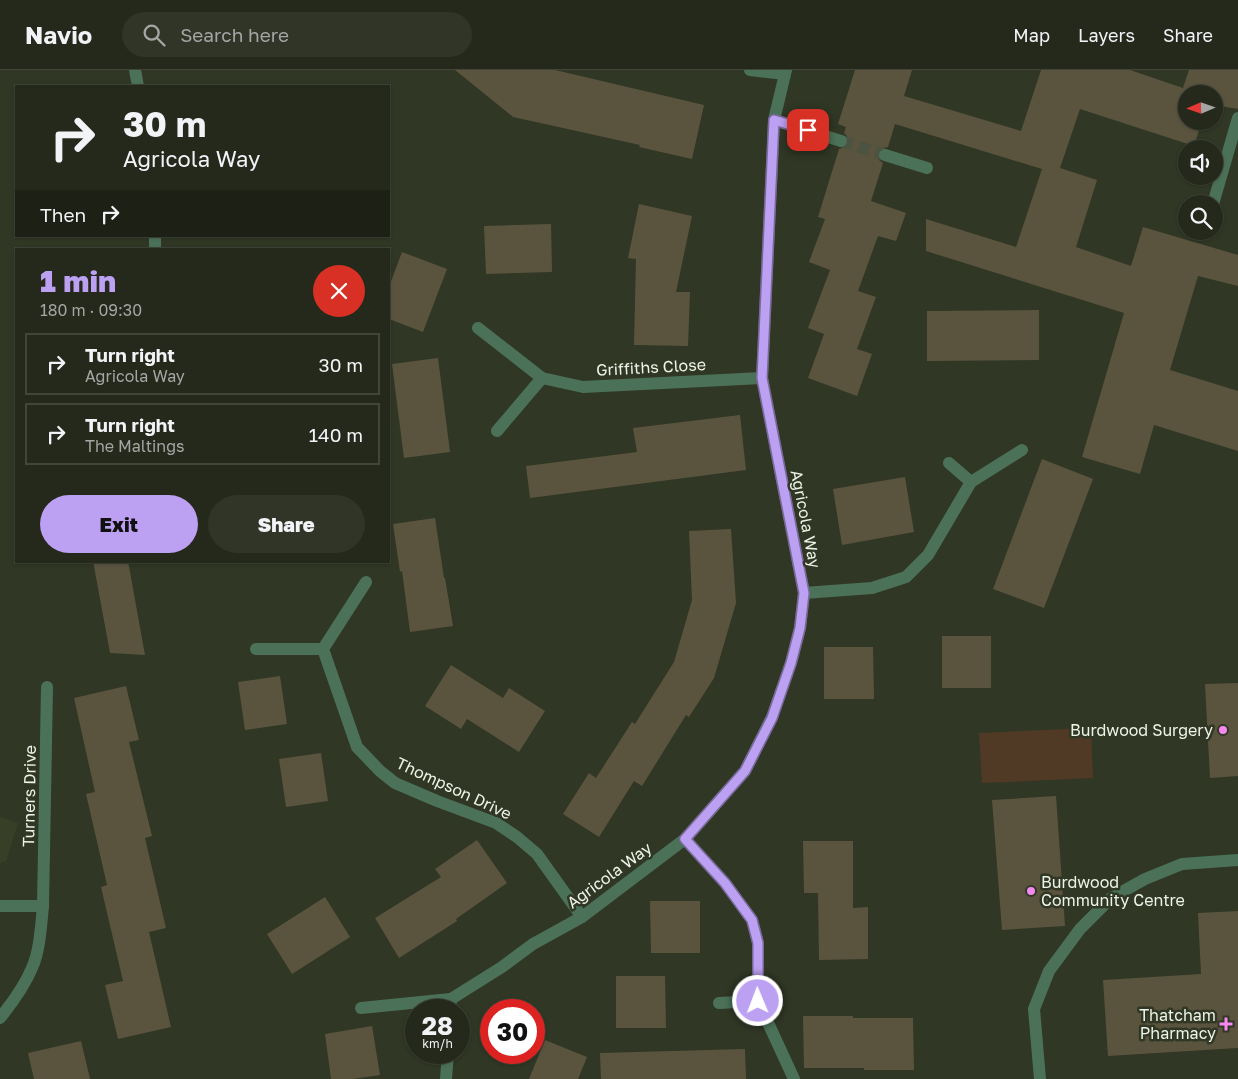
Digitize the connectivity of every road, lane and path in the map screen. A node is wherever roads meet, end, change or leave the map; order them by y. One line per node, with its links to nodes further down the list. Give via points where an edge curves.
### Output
1 (135, 70): 4 (street)
2 (750, 70): 3 (street)
3 (785, 72): 6 (street, Agricola Way)
4 (138, 85)
5 (1238, 118): 10 (street)
6 (774, 120): 7 (street); 13 (street, Agricola Way)
7 (842, 141)
8 (885, 155): 9 (street)
9 (927, 168)
10 (1216, 195)
11 (478, 328): 12 (street, Griffiths Close)
12 (542, 378): 13 (street, Griffiths Close, via 583,387); 14 (street)
13 (762, 378): 19 (street, Agricola Way)
14 (497, 431)
15 (1022, 450): 17 (street)
16 (949, 463): 17 (street)
17 (971, 482): 19 (street, via 928,556 906,577 872,588)
18 (366, 582): 21 (street)
19 (804, 593): 23 (street, Agricola Way, via 800,628 772,718 745,771)
20 (256, 649): 21 (street)
21 (323, 650): 27 (street, Thompson Drive, via 357,747 380,771 395,783 496,823 517,837 537,854)
22 (47, 687): 26 (street, Turners Drive)
23 (685, 839): 27 (street, Agricola Way); 29 (street, via 725,883 752,920 758,943)
24 (1238, 860): 37 (street, via 1182,864 1145,879 1111,898 1080,929 1050,971 1034,1009)
25 (0, 906): 26 (street)
26 (43, 906): 33 (street, Turners Drive, via 33,966 18,995)
27 (582, 917): 28 (street, Agricola Way, via 533,944)
28 (458, 999)
29 (758, 1001): 30 (street); 36 (street)
30 (719, 1003)
31 (405, 1006): 32 (street, Agricola Way)
32 (361, 1008)
33 (0, 1018)
34 (447, 1064): 35 (street)
35 (446, 1079)
36 (794, 1079)
37 (1040, 1079)

